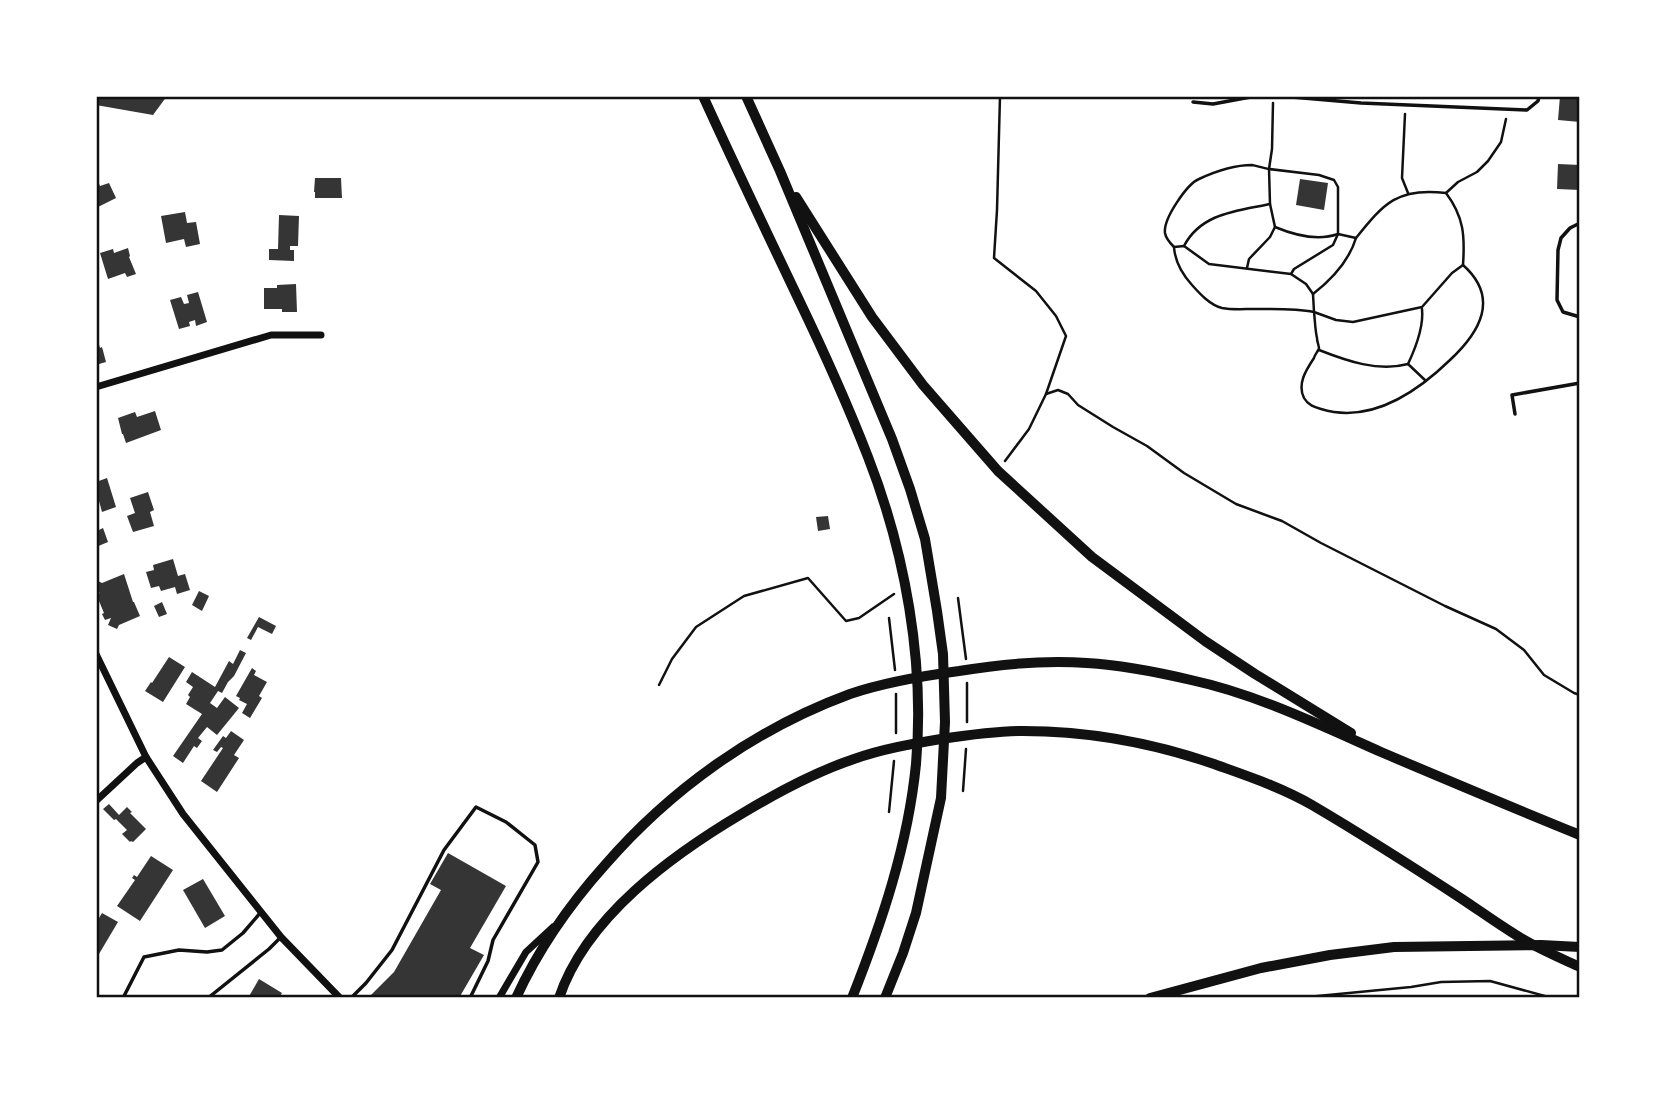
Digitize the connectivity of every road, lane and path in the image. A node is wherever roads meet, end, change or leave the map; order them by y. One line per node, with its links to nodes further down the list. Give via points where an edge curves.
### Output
1 (704, 96): 38 (main road, via 829,363 868,458)
2 (746, 96): 12 (main road)
3 (1000, 96): 35 (path, via 994,258 1036,291 1066,336)
4 (1256, 96): 8 (lane, via 1213,104)
5 (1273, 96): 11 (path)
6 (1280, 96): 9 (lane)
7 (1539, 96): 10 (lane, via 1527,110)
8 (1193, 102)
9 (1406, 105): 10 (lane); 13 (path, via 1402,178)
10 (1506, 110): 14 (path, via 1501,142 1489,161)
11 (1269, 169): 15 (path); 18 (path, via 1334,180); 21 (path, via 1252,165 1195,180 1168,220 1166,235)
12 (780, 170): 37 (main road, via 872,317 923,385); 72 (main road, via 910,489 925,539 943,654 941,797 916,913)
13 (1408, 193): 14 (path); 19 (path, via 1393,199)
14 (1446, 193): 22 (path, via 1462,223)
15 (1270, 204): 17 (path); 20 (path, via 1213,217 1188,237)
16 (1580, 223): 28 (lane, via 1570,228 1558,250 1557,300 1563,312)
17 (1275, 227): 18 (path, via 1322,237); 23 (path)
18 (1338, 234): 19 (path); 24 (path, via 1333,245)
19 (1356, 238): 25 (path, via 1338,271)
20 (1184, 246): 21 (path); 23 (path, via 1209,264)
21 (1174, 247): 27 (path, via 1186,279 1222,308)
22 (1464, 265): 26 (path); 32 (path, via 1480,285 1484,299 1480,324 1461,350)
23 (1247, 268): 24 (path)
24 (1291, 274): 25 (path)
25 (1313, 294): 27 (path)
26 (1422, 307): 27 (path, via 1353,322); 31 (path, via 1423,319)
27 (1314, 312): 30 (path)
28 (1580, 317)
29 (321, 335): 34 (street, via 271,335)
30 (1319, 349): 31 (path, via 1380,368); 32 (path, via 1301,388 1307,402 1327,411 1376,408)
31 (1408, 364): 32 (path)
32 (1426, 382)
33 (1580, 383): 36 (lane, via 1512,395)
34 (96, 387)
35 (1046, 394): 37 (path, via 1029,429); 47 (path, via 1058,390 1068,394 1113,428 1236,504 1282,521 1496,629 1524,650 1544,675)
36 (1515, 415)
37 (998, 471): 51 (main road, via 1092,557 1205,641)
38 (905, 586): 45 (path, via 859,618 846,621 808,578 744,596 696,627); 71 (main road, via 918,714 916,763 890,895)
39 (958, 598): 42 (path)
40 (889, 618): 43 (path)
41 (96, 654): 53 (street)
42 (966, 667)
43 (895, 673)
44 (967, 678): 48 (path)
45 (659, 685)
46 (896, 692): 49 (path)
47 (1580, 695)
48 (967, 725)
49 (896, 732)
50 (967, 738): 54 (path)
51 (1387, 754): 57 (main road); 59 (main road, via 1263,702 1194,680 1123,666 1027,663 914,678 814,710 717,764 655,813 595,876)
52 (895, 756): 56 (path)
53 (146, 757): 55 (street); 58 (street, via 183,814)
54 (963, 791)
55 (96, 801)
56 (888, 811)
57 (1580, 835)
58 (261, 912): 60 (street); 63 (lane, via 222,950 179,950 144,957)
59 (563, 918): 68 (street, via 526,952); 69 (main road)
60 (281, 937): 64 (lane); 65 (street)
61 (1580, 947): 73 (main road, via 1394,947 1261,968)
62 (1580, 967): 70 (main road, via 1515,934 1310,804 1264,782 1168,750 1086,735 1021,731 885,750 853,759 760,803 663,867 617,909 584,948)
63 (123, 998)
64 (208, 998)
65 (340, 998)
66 (351, 998): 67 (lane, via 392,950 444,850 476,807 506,821 535,845 537,862 493,940)
67 (470, 998)
68 (499, 998)
69 (516, 998)
70 (559, 998)
71 (852, 998)
72 (885, 998)
73 (1150, 998)
74 (1297, 998): 75 (path, via 1490,981)
75 (1552, 998)

